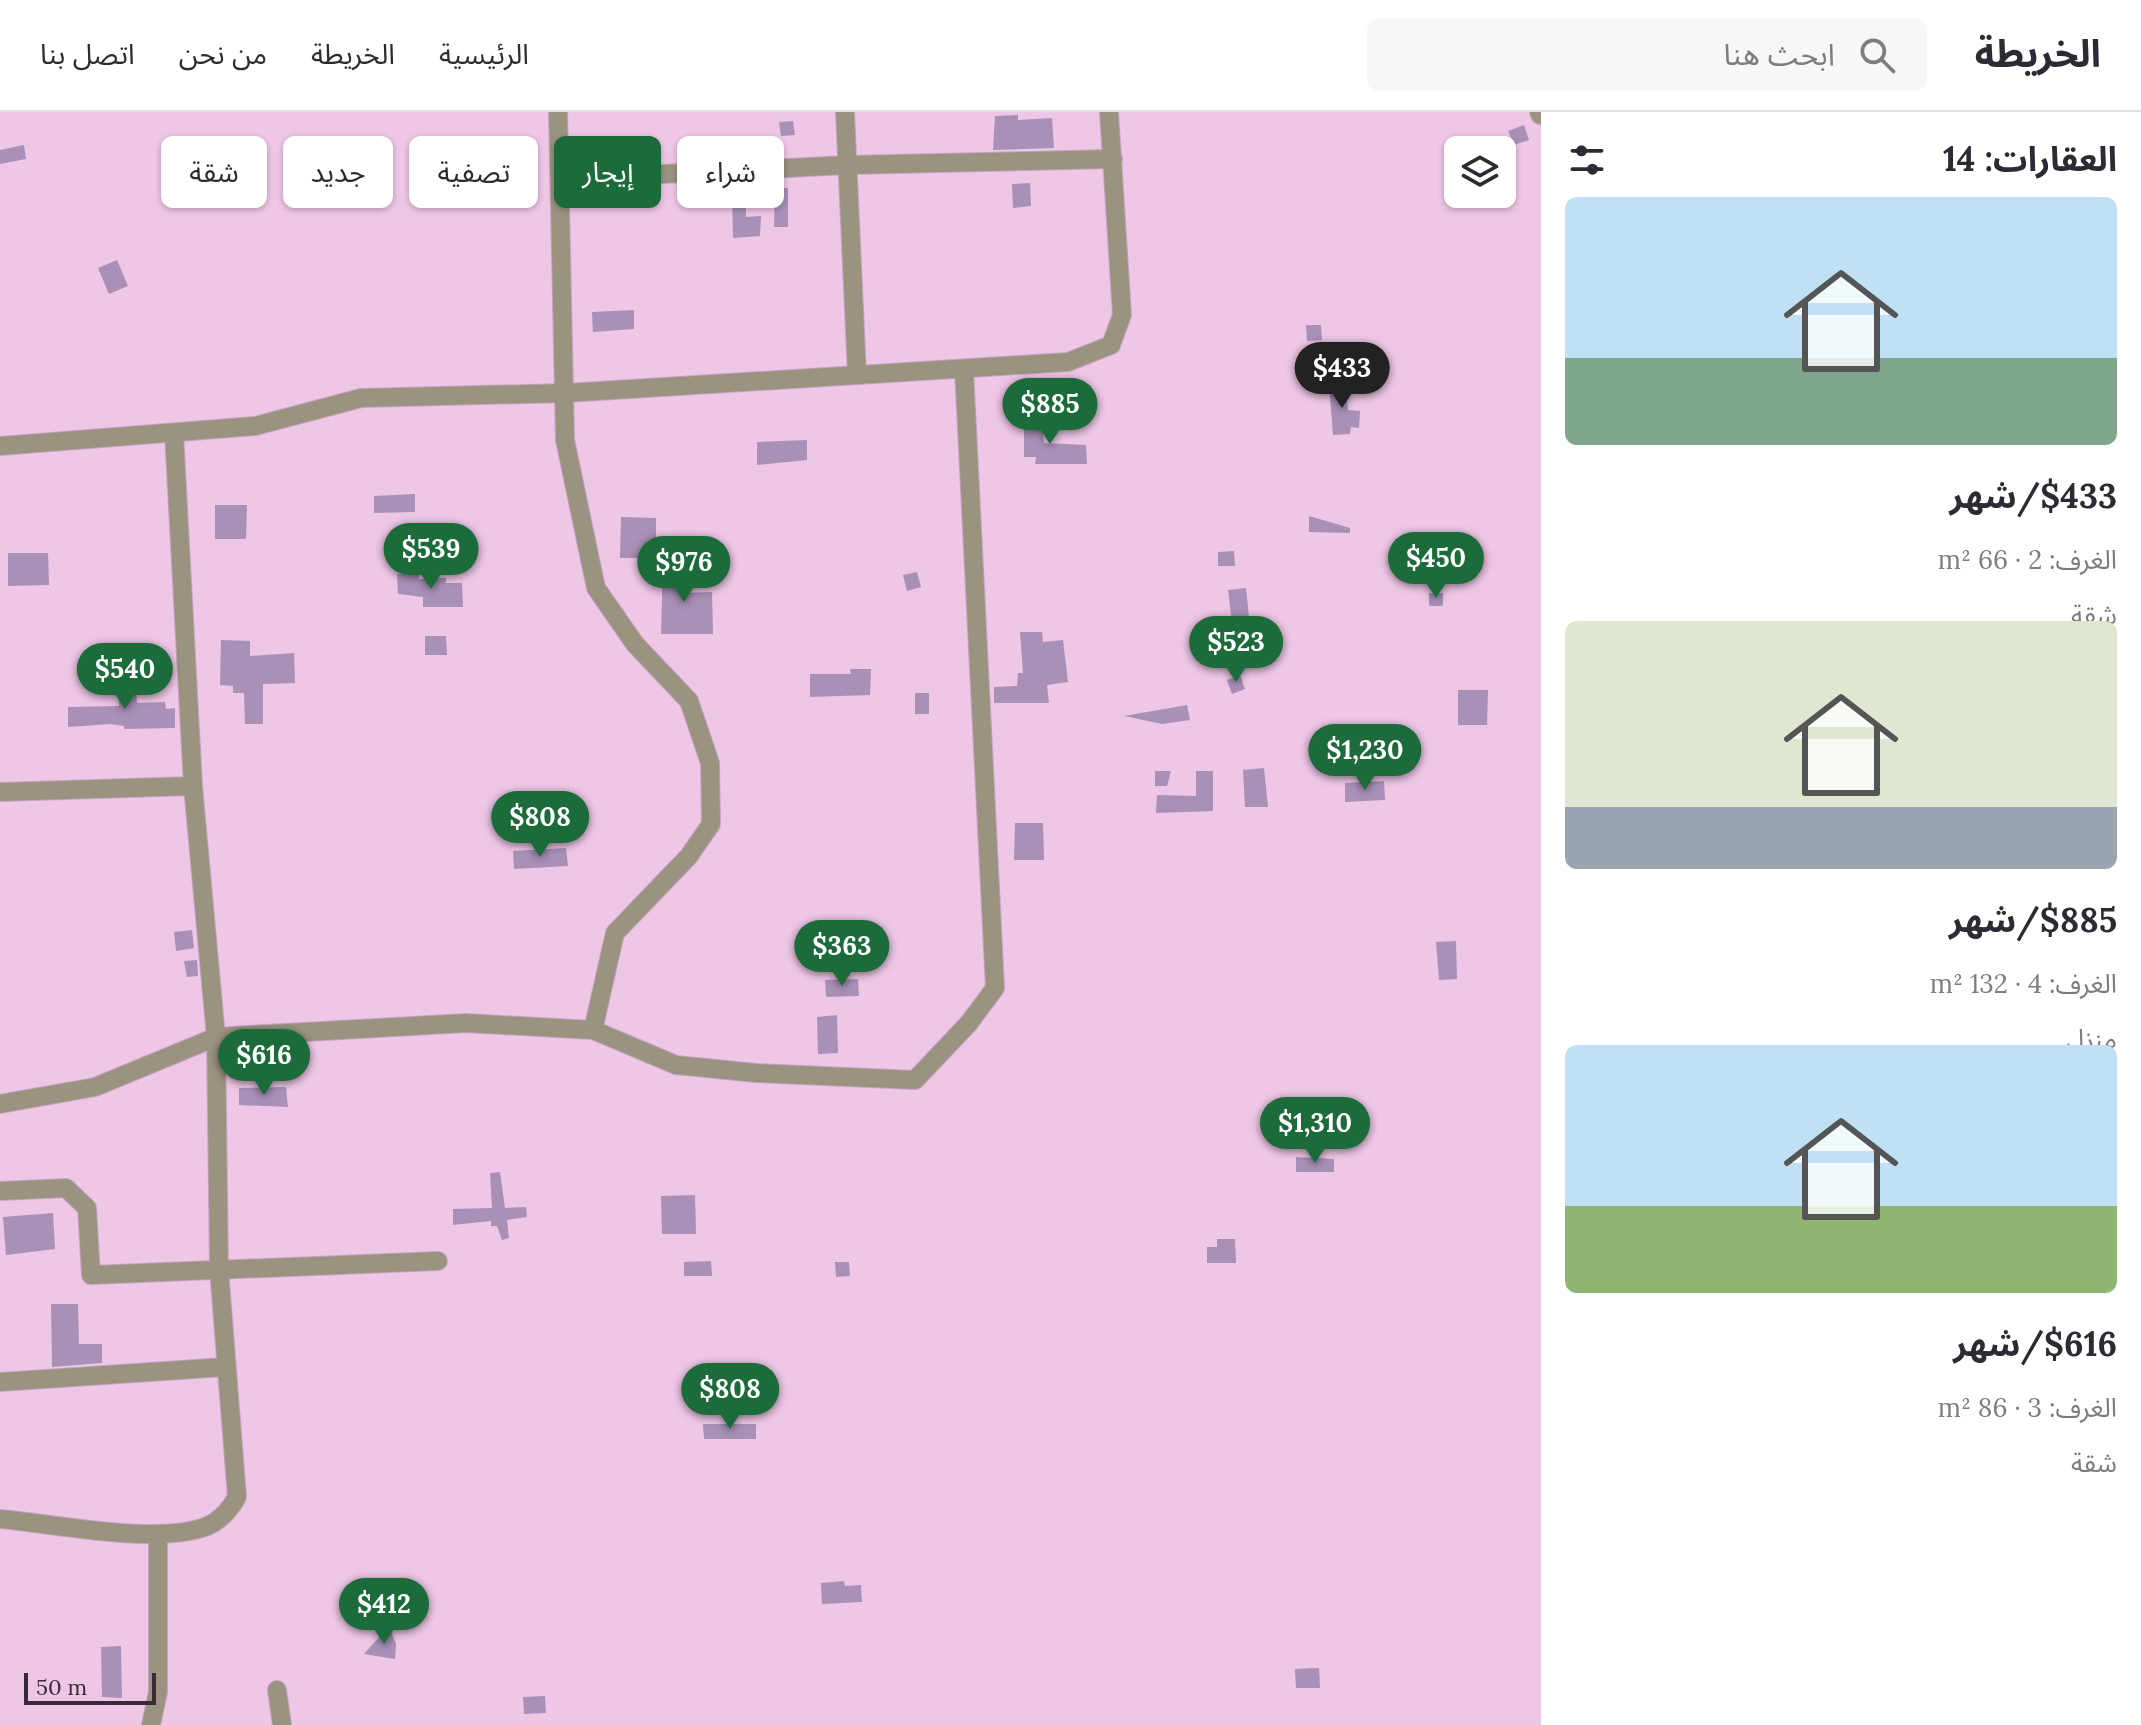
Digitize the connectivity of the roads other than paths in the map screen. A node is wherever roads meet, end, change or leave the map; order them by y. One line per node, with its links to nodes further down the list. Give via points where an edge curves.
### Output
1 (558, 112): 4 (street)
2 (845, 112): 6 (street)
3 (1109, 112): 5 (street)
4 (559, 136)
5 (1113, 159): 6 (street); 9 (street, via 1122,315 1111,345 1068,362)
6 (848, 165): 7 (street); 10 (street)
7 (661, 174)
8 (562, 208): 11 (street)
9 (964, 369): 10 (street); 16 (street, via 995,988 915,1080 676,1065)
10 (857, 375): 11 (street)
11 (566, 393): 12 (street, via 361,398 255,426); 16 (street, via 565,440 596,588 635,644 689,701 710,763 711,824 689,856 615,933)
12 (174, 433): 13 (street); 14 (street)
13 (0, 446)
14 (193, 786): 15 (street); 17 (street)
15 (0, 792)
16 (593, 1030): 17 (street, via 466,1023)
17 (216, 1037): 18 (street, via 95,1087); 21 (street)
18 (0, 1104)
19 (0, 1191): 21 (street, via 66,1188 87,1208 91,1275)
20 (438, 1261): 21 (street)
21 (219, 1269): 22 (street)
22 (225, 1367): 23 (street); 25 (street, via 237,1497 227,1515 203,1528)
23 (0, 1382)
24 (0, 1519): 25 (street)
25 (158, 1534): 27 (street, via 158,1692)
26 (277, 1690): 28 (street)
27 (151, 1725)
28 (282, 1725)

